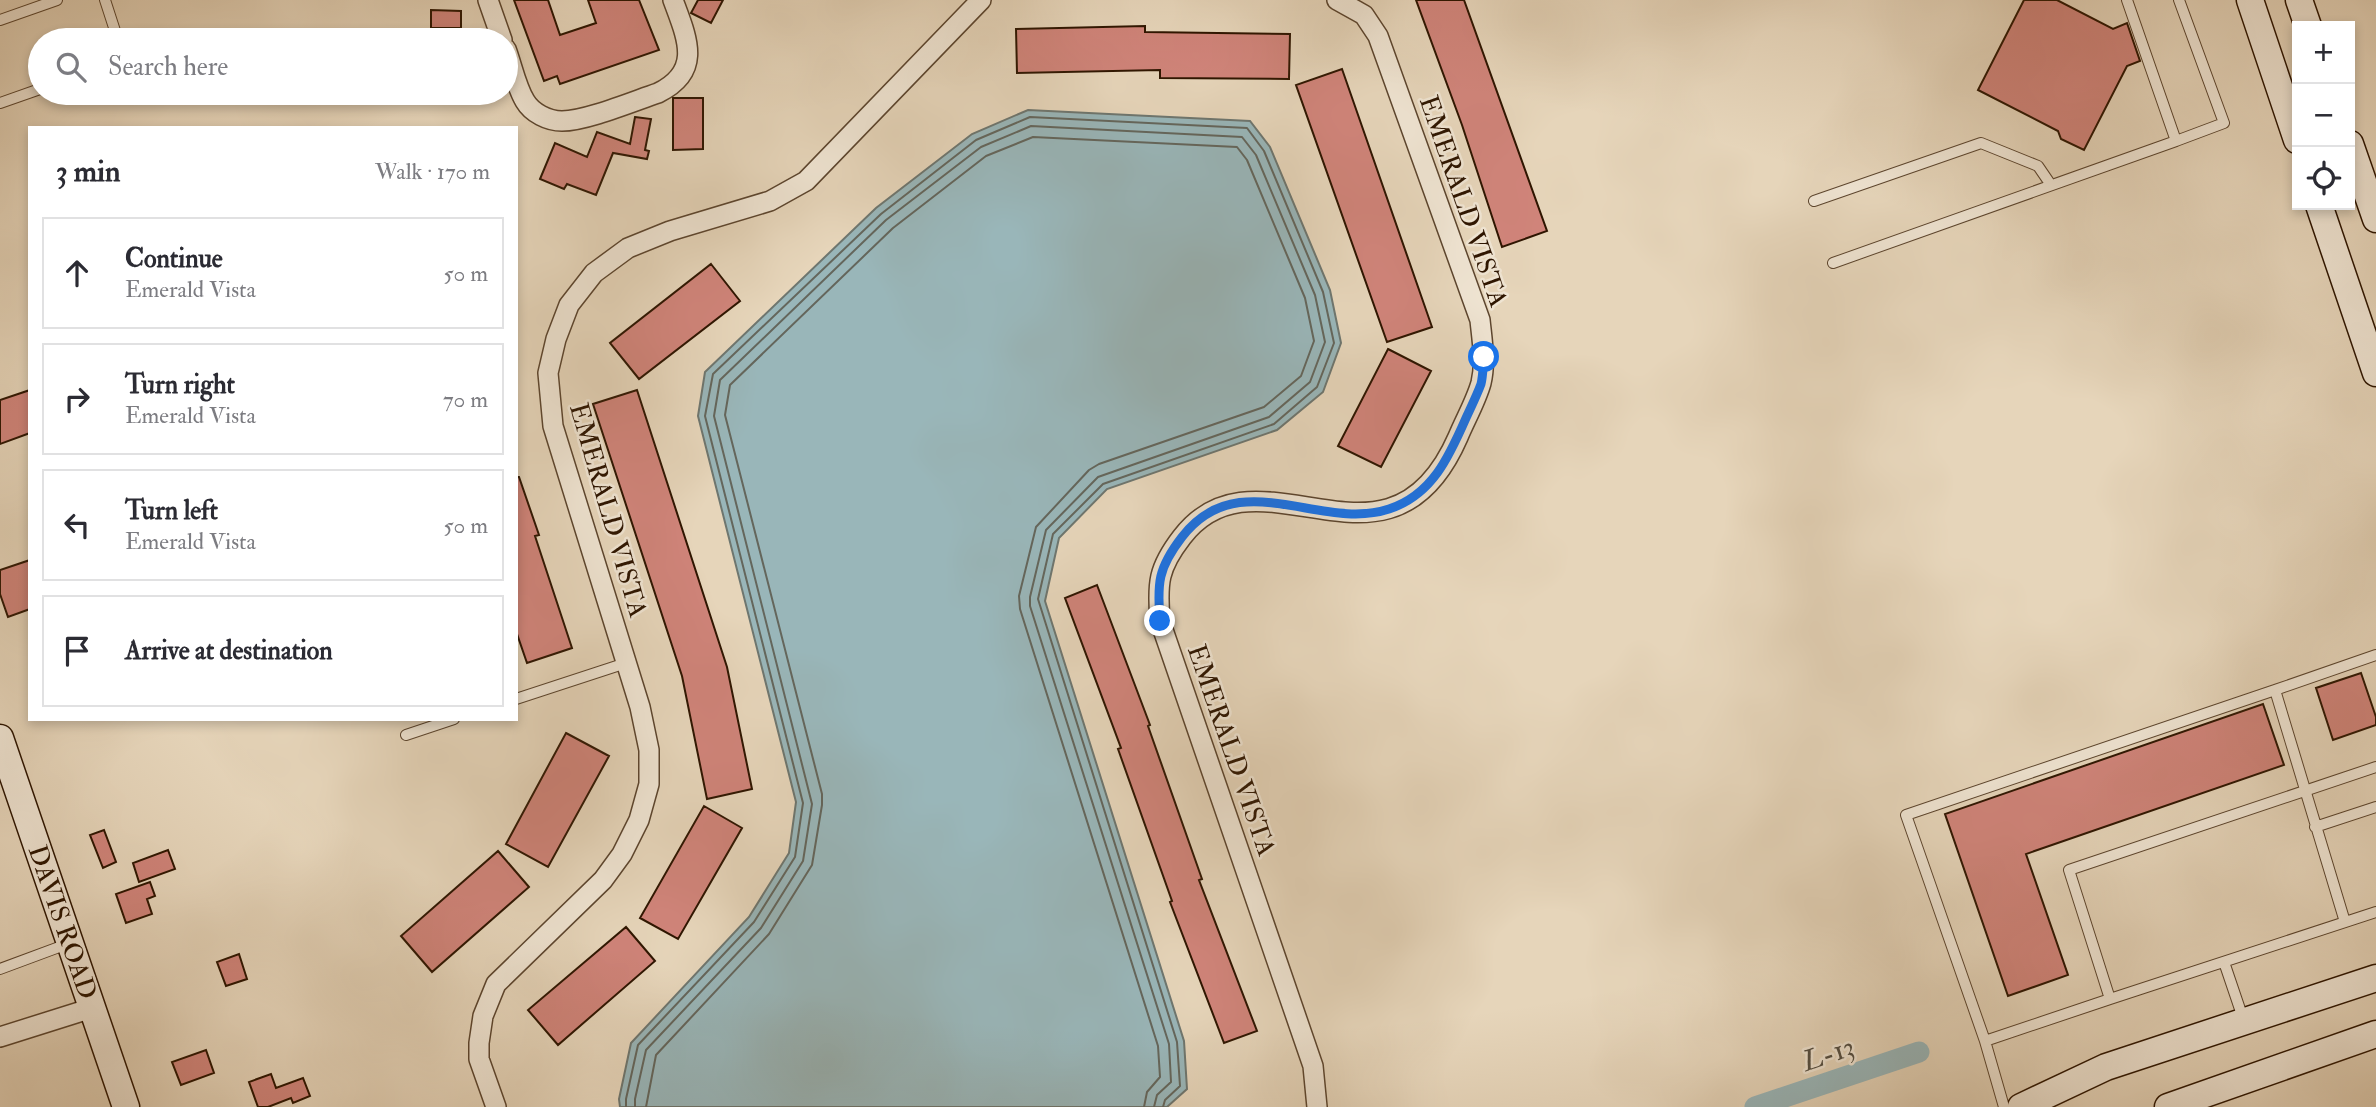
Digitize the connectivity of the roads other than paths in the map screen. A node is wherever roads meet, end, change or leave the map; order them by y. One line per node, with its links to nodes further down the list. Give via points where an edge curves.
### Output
1 (57, 0): 11 (lane)
2 (105, 0): 13 (lane)
3 (488, 0): 14 (street)
4 (673, 0): 15 (street, via 689,50 681,77 670,87 561,121 535,112)
5 (981, 0): 28 (street, EMERALD VISTA, via 806,181 770,201 628,248 594,272 569,306 548,373 553,426)
6 (1337, 0): 52 (street, EMERALD VISTA, via 1364,15 1378,36 1480,320 1481,384 1450,454 1416,497 1388,509 1357,514 1250,500 1221,506 1192,525 1167,556 1158,587 1160,621 1313,1066)
7 (2127, 0): 19 (lane)
8 (2179, 0): 19 (lane, via 2224,123)
9 (2250, 0): 18 (street)
10 (2299, 0): 12 (street)
11 (0, 20)
12 (2306, 21)
13 (114, 28)
14 (498, 28)
15 (518, 82)
16 (28, 93): 17 (lane)
17 (0, 103)
18 (2292, 125)
19 (2176, 141): 21 (lane)
20 (2351, 147): 24 (street)
21 (2051, 185): 22 (lane, via 2038,166 1981,143); 25 (lane)
22 (1814, 201)
23 (2321, 210): 26 (street)
24 (2376, 219)
25 (1833, 263)
26 (2376, 373)
27 (2376, 655): 29 (lane)
28 (626, 663): 30 (lane); 51 (street, EMERALD VISTA, via 649,750 649,784 639,820 603,880 496,984 483,1016 479,1044 479,1059)
29 (2274, 690): 35 (lane); 49 (lane, via 1906,815)
30 (518, 698)
31 (448, 721): 32 (lane)
32 (406, 735)
33 (0, 738): 40 (street, DAVIS ROAD)
34 (2376, 767): 35 (lane)
35 (2304, 792): 37 (lane); 44 (lane, via 2069,870)
36 (2376, 807): 37 (lane)
37 (2315, 827): 39 (lane)
38 (2376, 912): 39 (lane)
39 (2345, 922): 41 (lane)
40 (70, 943): 42 (lane); 45 (street, DAVIS ROAD)
41 (2224, 962): 44 (lane); 46 (lane)
42 (0, 969)
43 (2376, 978): 46 (street)
44 (2110, 999): 49 (lane)
45 (92, 1008): 48 (street); 50 (street, DAVIS ROAD)
46 (2244, 1021): 54 (street, via 2106,1067)
47 (2376, 1034): 55 (street)
48 (0, 1037)
49 (1984, 1041): 53 (lane)
50 (126, 1107)
51 (496, 1107)
52 (1317, 1107)
53 (2004, 1107)
54 (2021, 1107)
55 (2168, 1107)

